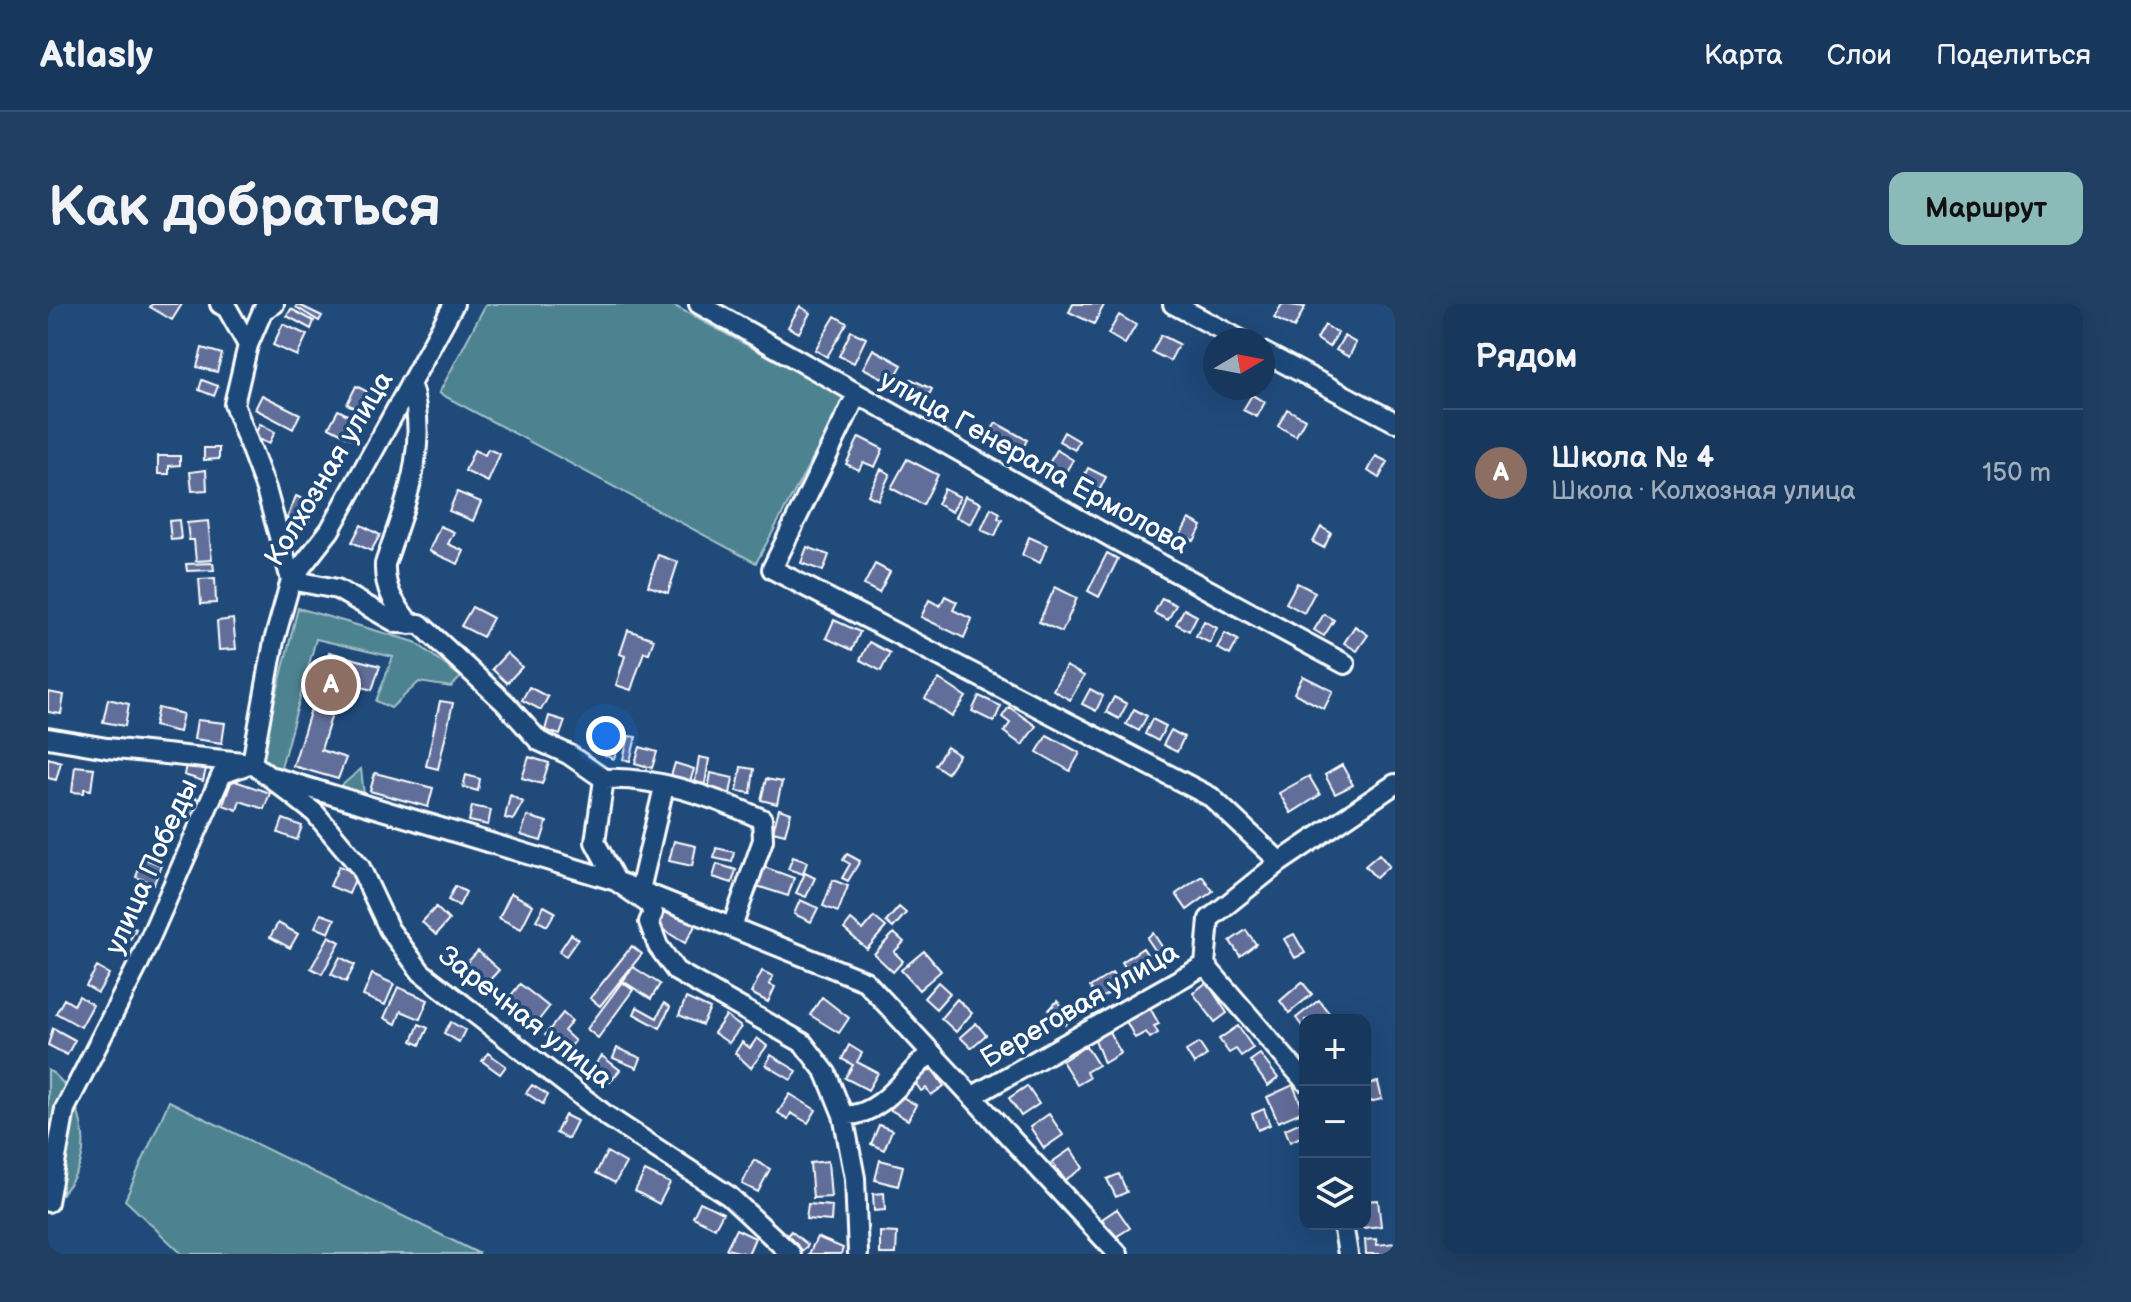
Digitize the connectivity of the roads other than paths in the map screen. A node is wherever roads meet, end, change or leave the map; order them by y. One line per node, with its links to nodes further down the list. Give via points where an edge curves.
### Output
1 (220, 304): 7 (street)
2 (274, 304): 7 (street, via 263,310)
3 (454, 304): 9 (street, Колхозная улица)
4 (699, 304): 10 (street, улица Генерала Ермолова)
5 (1173, 304): 6 (street)
6 (1218, 328)
7 (248, 345): 12 (street, via 234,404 266,489)
8 (1275, 358): 11 (street)
9 (410, 383): 12 (street, Колхозная улица, via 330,530); 13 (street, via 417,458 385,564 385,580)
10 (857, 394): 14 (street, улица Генерала Ермолова); 21 (street, via 772,569 1211,797)
11 (1395, 422)
12 (291, 580): 13 (street, via 337,589 397,623); 16 (street, Колхозная улица)
13 (410, 624): 18 (street, via 420,624 539,741)
14 (1345, 664)
15 (48, 738): 16 (street, улица Победы)
16 (252, 763): 17 (street, Заречная улица); 30 (street, улица Победы, via 222,774 138,965 65,1109)
17 (273, 777): 22 (street, Заречная улица); 32 (street, Заречная улица, via 315,813 360,867 389,929 421,972 607,1116 729,1196)
18 (604, 779): 20 (street); 22 (street, Заречная улица, via 595,842)
19 (1395, 784): 21 (street)
20 (664, 787): 23 (street); 24 (street, via 762,819 763,840)
21 (1280, 862): 25 (street, via 1209,919)
22 (616, 881): 23 (street, Заречная улица); 29 (street, Заречная улица, via 649,904 658,946 676,971 803,1043 826,1073)
23 (640, 890): 24 (street, Заречная улица)
24 (732, 927): 26 (street, Заречная улица, via 865,981)
25 (1205, 965): 27 (street, Береговая улица); 28 (street, Береговая улица)
26 (931, 1052): 28 (street, Заречная улица); 29 (street, via 874,1109)
27 (1299, 1074)
28 (973, 1096): 34 (street, Заречная улица)
29 (843, 1115): 33 (street, Заречная улица, via 855,1178)
30 (48, 1202)
31 (1344, 1230): 35 (street)
32 (791, 1254)
33 (858, 1254)
34 (1118, 1254)
35 (1348, 1254)

